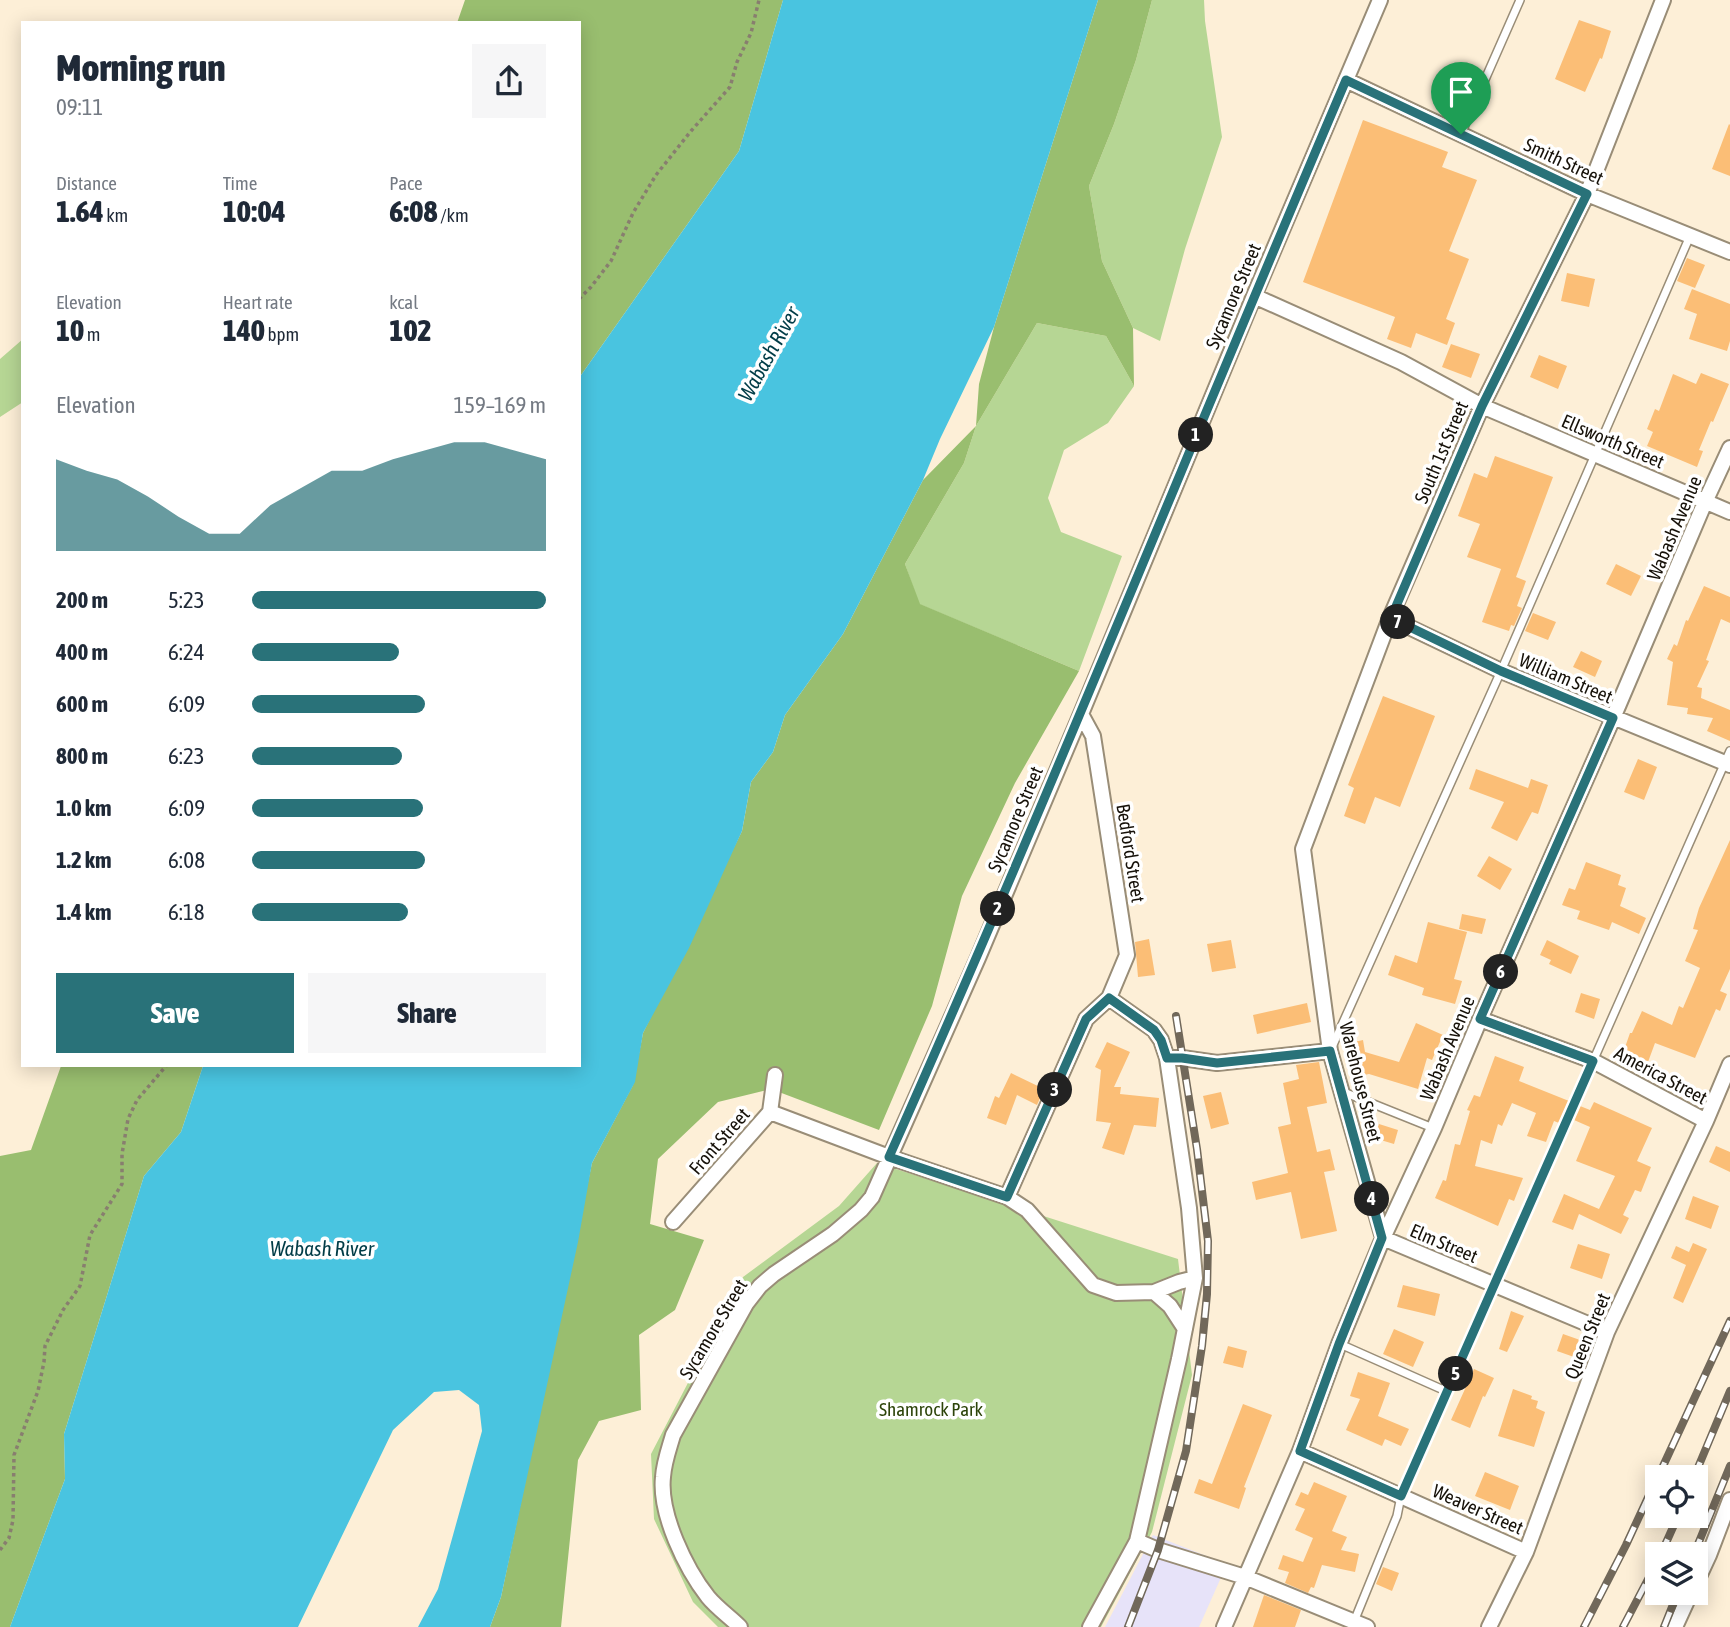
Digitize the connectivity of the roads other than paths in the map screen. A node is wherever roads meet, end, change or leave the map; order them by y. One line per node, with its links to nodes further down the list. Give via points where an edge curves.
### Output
1 (1380, 0): 4 (street, Sycamore Street)
2 (1520, 0): 5 (lane)
3 (1663, 0): 6 (street, South 1st Street)
4 (1346, 80): 5 (street, Smith Street); 9 (street, Sycamore Street)
5 (1461, 134): 6 (street, Smith Street)
6 (1587, 194): 7 (street, Smith Street); 10 (street, South 1st Street)
7 (1690, 236): 8 (street, Smith Street); 12 (lane)
8 (1730, 252)
9 (1254, 296): 10 (street, via 1401,362); 17 (street, Sycamore Street)
10 (1482, 406): 12 (street, Ellsworth Street); 15 (street, South 1st Street)
11 (1730, 448): 13 (street, Wabash Avenue)
12 (1595, 454): 13 (street, Ellsworth Street); 16 (lane)
13 (1705, 502): 14 (street, Ellsworth Street); 18 (street, Wabash Avenue)
14 (1730, 512)
15 (1391, 618): 16 (street, William Street); 20 (street, South 1st Street)
16 (1501, 671): 18 (street, William Street); 23 (lane)
17 (1081, 714): 21 (street, Bedford Street, via 1093,736 1128,956); 32 (street, Sycamore Street)
18 (1613, 718): 19 (street, William Street); 22 (street, Wabash Avenue)
19 (1728, 760): 25 (lane)
20 (1303, 849): 23 (street, Warehouse Street)
21 (1109, 998): 24 (street, via 1154,1030); 33 (street, Bedford Street, via 1086,1019)
22 (1480, 1019): 25 (street, America Street); 31 (street, Wabash Avenue)
23 (1330, 1051): 24 (street, via 1217,1063); 28 (street, Warehouse Street)
24 (1167, 1058): 36 (street)
25 (1593, 1061): 30 (street, America Street); 37 (lane)
26 (1730, 1064): 30 (street, Queen Street)
27 (775, 1075): 29 (street, Front Street)
28 (1341, 1091): 31 (lane); 35 (street, Warehouse Street)
29 (770, 1112): 32 (street); 34 (street, Front Street)
30 (1706, 1121): 40 (street, Queen Street)
31 (1434, 1128): 35 (street, Wabash Avenue)
32 (889, 1157): 33 (street); 52 (street, Sycamore Street, via 872,1197 861,1210 774,1274 746,1304 673,1435 666,1457 662,1480 666,1512 681,1554 709,1597)
33 (1007, 1197): 38 (street, via 1027,1210 1093,1285 1116,1293)
34 (673, 1222)
35 (1382, 1238): 37 (street, Elm Street); 41 (street, Wabash Avenue)
36 (1195, 1278): 38 (street); 39 (street)
37 (1495, 1285): 40 (street, Elm Street); 42 (lane)
38 (1154, 1292): 39 (street)
39 (1185, 1329): 46 (street)
40 (1606, 1332): 47 (street, Queen Street)
41 (1339, 1344): 42 (lane); 43 (street, Wabash Avenue)
42 (1448, 1392): 44 (lane)
43 (1300, 1451): 44 (street, Weaver Street); 49 (street, Wabash Avenue)
44 (1401, 1496): 47 (street, Weaver Street); 51 (lane)
45 (1730, 1500): 48 (street)
46 (1136, 1541): 49 (street); 53 (street)
47 (1526, 1552): 55 (street, Queen Street)
48 (1708, 1557)
49 (1245, 1577): 51 (street); 54 (street, Wabash Avenue)
50 (1686, 1605): 56 (street)
51 (1358, 1625)
52 (740, 1627)
53 (1090, 1627)
54 (1224, 1627)
55 (1489, 1627)
56 (1675, 1627)

